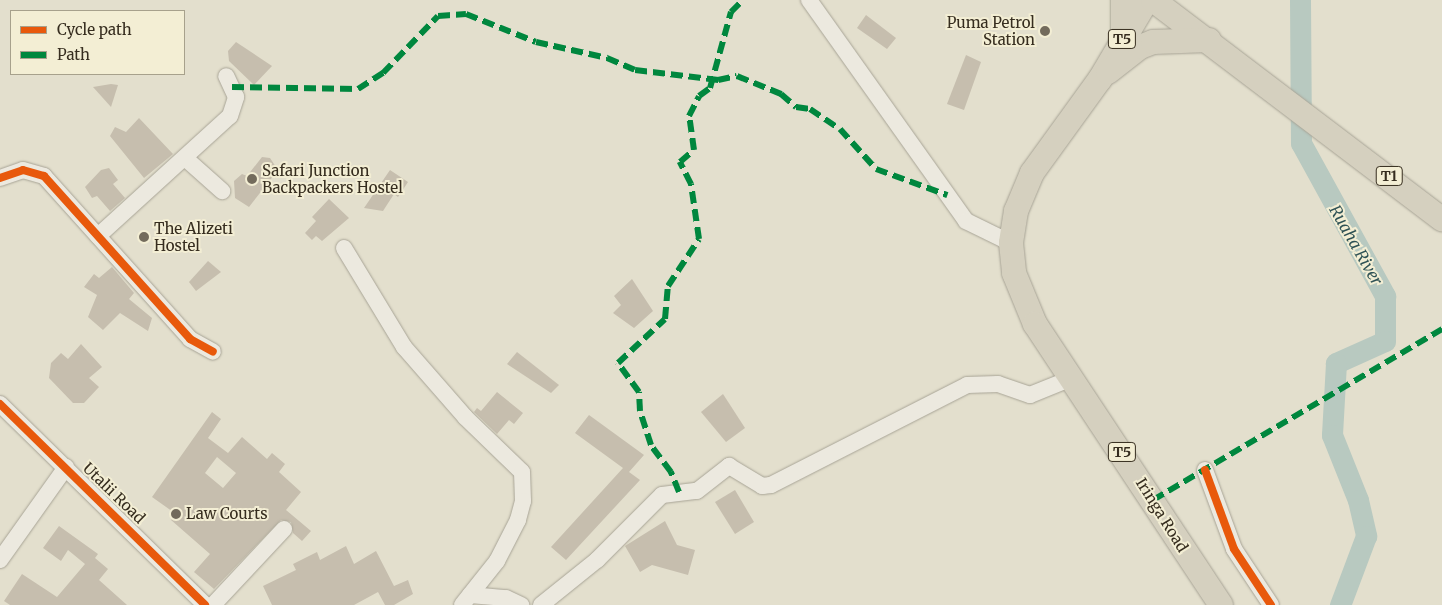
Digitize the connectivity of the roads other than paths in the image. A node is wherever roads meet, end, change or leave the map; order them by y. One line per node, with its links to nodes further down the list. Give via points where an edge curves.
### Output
1 (810, 0): 12 (street, via 966,222)
2 (1123, 0): 5 (highway)
3 (1154, 3): 4 (highway, T1); 5 (highway, T5)
4 (1209, 40): 5 (highway); 10 (highway, T1)
5 (1125, 46): 12 (highway, T5, via 1032,173 1016,211)
6 (226, 76): 7 (street, via 236,97 230,116)
7 (184, 158): 9 (street); 11 (street)
8 (0, 178): 11 (street, via 22,170 44,176)
9 (222, 191)
10 (1442, 218)
11 (98, 236): 14 (street, via 190,339)
12 (1011, 243): 15 (highway, Iringa Road / T5, via 1023,300)
13 (344, 248): 21 (street, via 404,346 465,417 522,472 523,501 518,520 497,561)
14 (213, 352)
15 (1072, 378): 25 (street, via 1030,395 998,384 967,385 771,485 762,486 729,466 697,491 662,495 597,560); 26 (highway, Iringa Road / T5)
16 (0, 404): 17 (street, Utalii Road)
17 (66, 467): 20 (street); 22 (street, Utalii Road)
18 (1205, 470): 27 (street, via 1234,549)
19 (284, 529): 23 (street)
20 (0, 560)
21 (466, 600): 24 (street, via 506,598)
22 (205, 605)
23 (212, 605)
24 (522, 605)
25 (541, 605)
26 (1221, 605)
27 (1271, 605)

